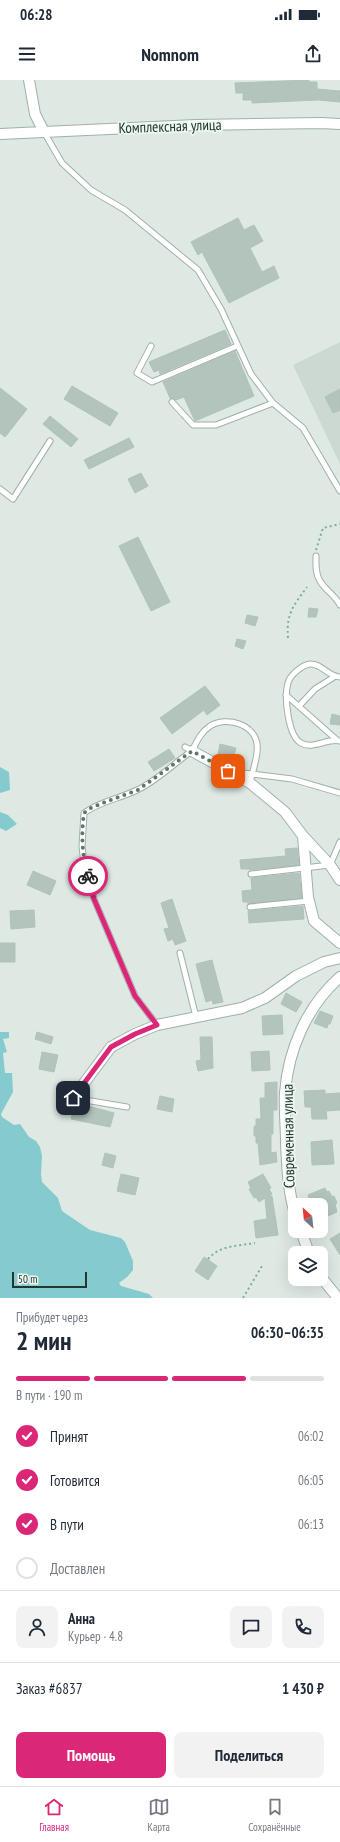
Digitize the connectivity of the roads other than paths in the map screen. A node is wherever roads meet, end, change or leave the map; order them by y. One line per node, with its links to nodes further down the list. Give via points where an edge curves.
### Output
1 (29, 80): 3 (street, via 35,114)
2 (340, 124): 3 (street, Комплексная улица, via 196,125)
3 (44, 132): 4 (street, Комплексная улица); 6 (lane, via 62,163 86,185 125,210 198,270 221,309)
4 (0, 134)
5 (151, 346): 6 (lane, via 137,373 152,382)
6 (238, 346): 8 (lane, via 251,374)
7 (172, 402): 8 (lane, via 193,425 216,425)
8 (273, 403): 11 (lane, via 303,428)
9 (50, 441): 10 (lane, via 13,499)
10 (0, 489)
11 (340, 491)
12 (316, 556): 13 (lane, via 319,580 336,597)
13 (340, 605)
14 (337, 677): 15 (lane, via 316,664 309,664 293,675 288,682); 16 (lane, via 324,681)
15 (286, 695): 16 (lane); 17 (lane, via 290,726 300,742 308,745)
16 (300, 705): 17 (lane)
17 (339, 741)
18 (189, 749): 19 (street, via 228,771); 19 (lane, via 210,726 218,723 247,727 254,734 258,751); 34 (lane, via 138,790 84,813 84,864 94,899 135,996)
19 (251, 779): 20 (lane, via 292,780); 21 (street, via 285,812)
20 (340, 793)
21 (303, 836): 23 (street); 24 (street)
22 (340, 842): 23 (lane)
23 (330, 865): 24 (lane); 26 (street)
24 (306, 869): 25 (lane); 27 (street)
25 (251, 874)
26 (340, 878)
27 (309, 901): 28 (lane); 29 (street, via 314,921)
28 (250, 907)
29 (340, 943)
30 (180, 953): 33 (lane)
31 (340, 958): 33 (street, via 324,962 296,976 265,998 242,1008)
32 (340, 977): 37 (street, Современная улица, via 323,995 304,1023 287,1078 285,1108 288,1180)
33 (196, 1017): 34 (street)
34 (157, 1025): 35 (street, via 111,1047)
35 (73, 1098): 36 (lane)
36 (126, 1107)
37 (292, 1198)
38 (328, 1286): 39 (street)
39 (338, 1298)

